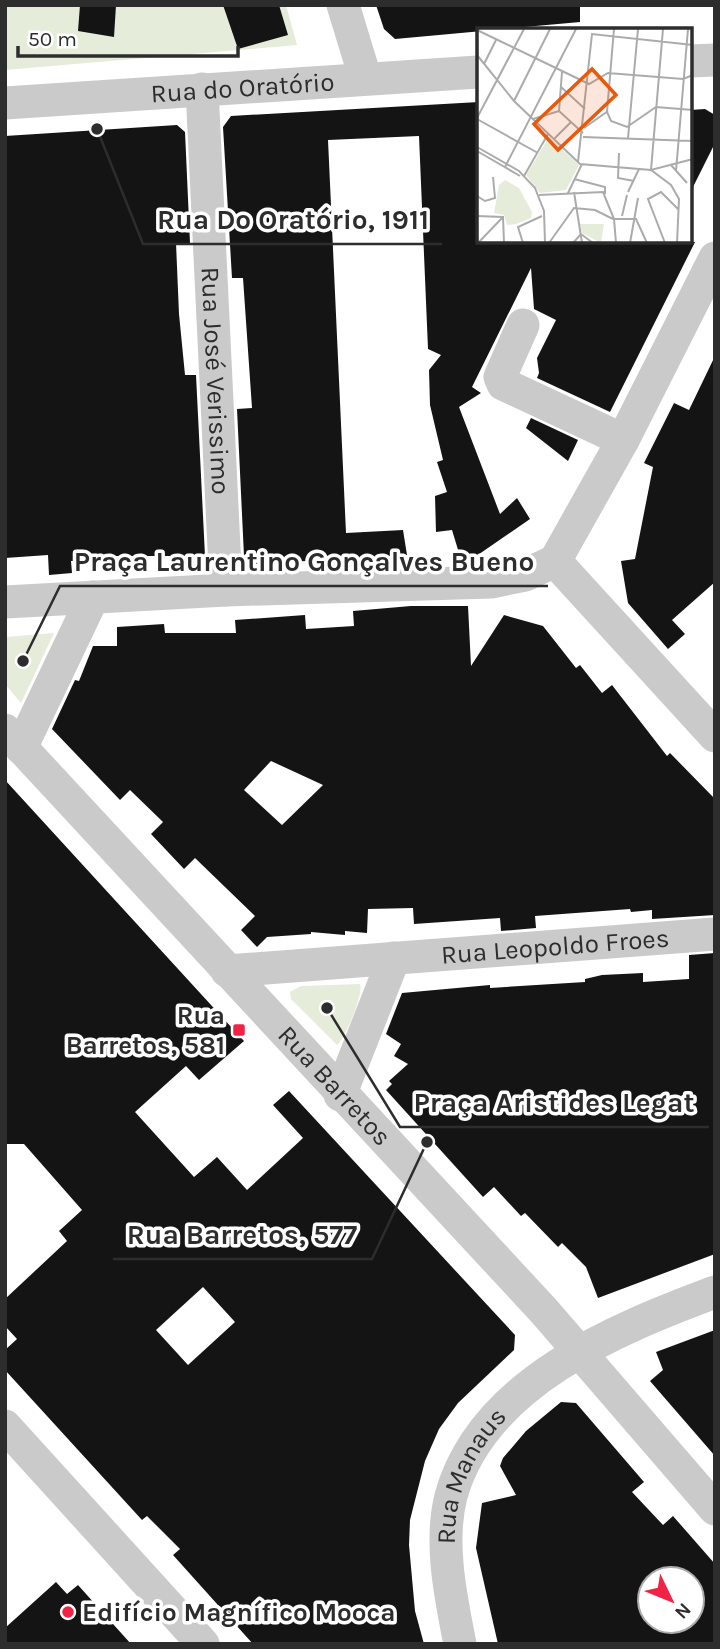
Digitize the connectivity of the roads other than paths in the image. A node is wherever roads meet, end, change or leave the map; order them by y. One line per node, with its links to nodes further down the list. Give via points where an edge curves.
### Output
1 (343, 5): 5 (street)
2 (715, 60): 3 (street)
3 (692, 61)
4 (477, 72): 5 (street, Rua do Oratório)
5 (365, 77): 6 (street, Rua do Oratório)
6 (202, 89): 7 (street, Rua do Oratório); 12 (street, Rua José Verissimo)
7 (5, 103)
8 (715, 258): 10 (street)
9 (523, 324): 10 (street, via 500,377 503,384)
10 (624, 440): 11 (street)
11 (555, 561): 12 (street, via 525,575 492,582); 15 (street)
12 (226, 590): 13 (street)
13 (93, 597): 14 (street); 16 (street)
14 (5, 602)
15 (715, 736)
16 (13, 739): 19 (street, Rua Barretos)
17 (715, 934): 18 (street, Rua Leopoldo Froes)
18 (394, 958): 19 (street, Rua Leopoldo Froes); 20 (street)
19 (227, 971): 20 (street, Rua Barretos)
20 (340, 1095): 22 (street, Rua Barretos)
21 (715, 1292): 22 (street, Rua Manaus, via 619,1329)
22 (582, 1352): 24 (street, Rua Barretos); 26 (street, Rua Manaus, via 530,1386 477,1436 452,1496 446,1544)
23 (5, 1426): 25 (street)
24 (715, 1508)
25 (203, 1644)
26 (460, 1644)

